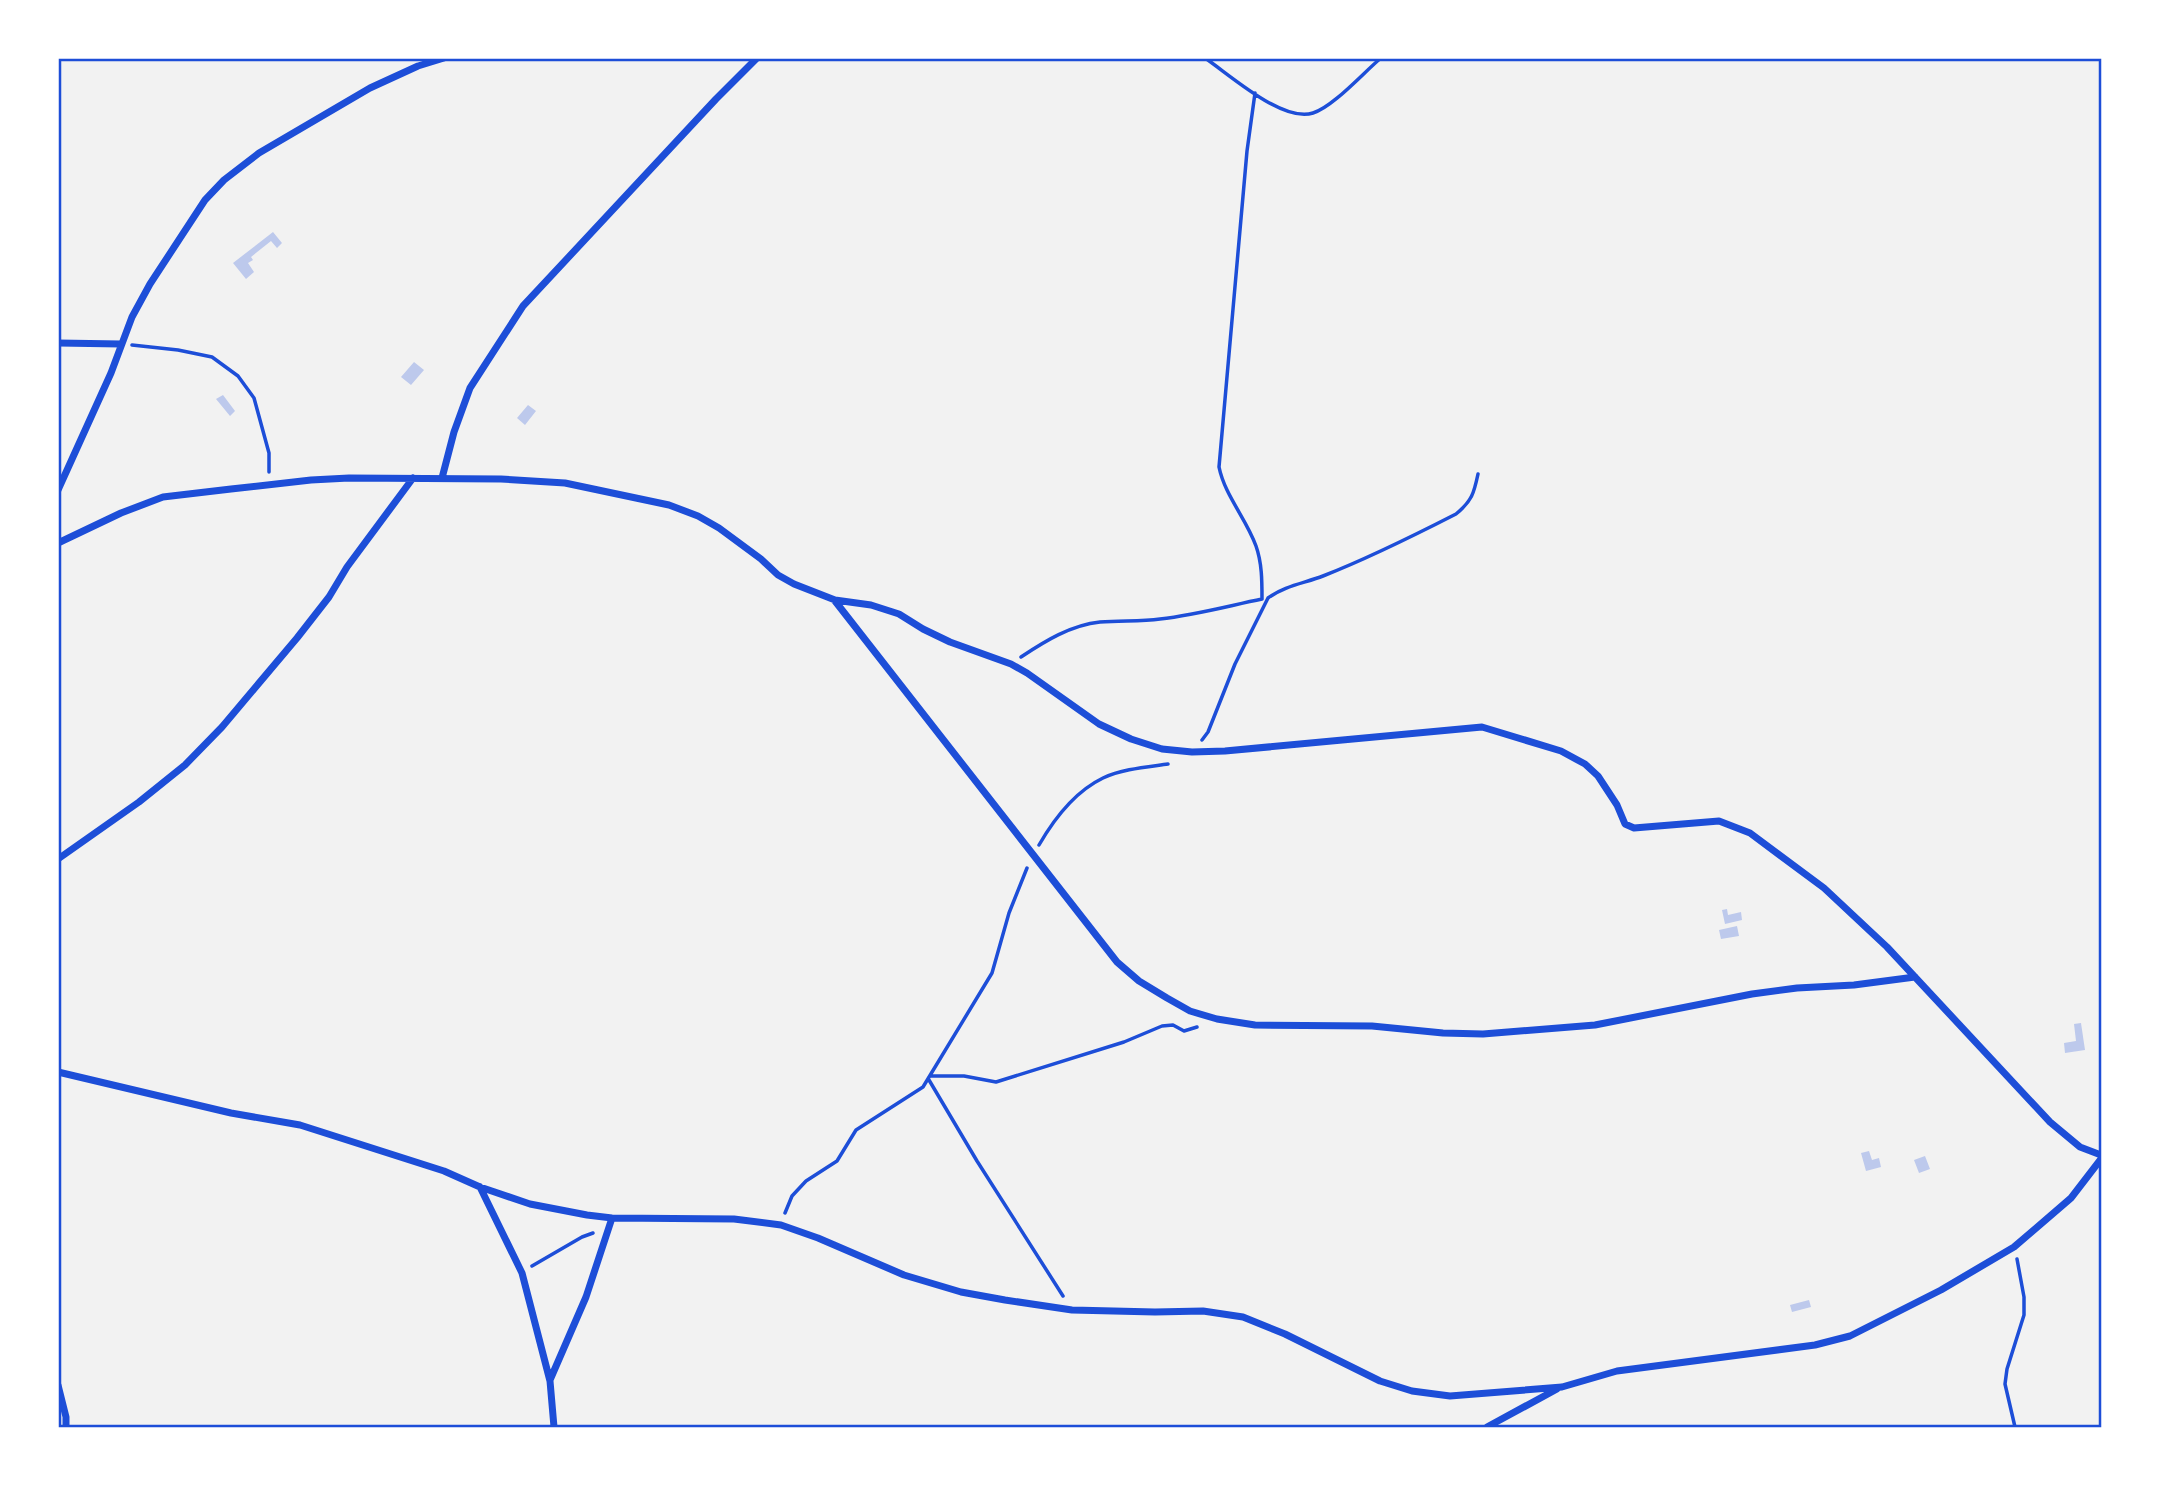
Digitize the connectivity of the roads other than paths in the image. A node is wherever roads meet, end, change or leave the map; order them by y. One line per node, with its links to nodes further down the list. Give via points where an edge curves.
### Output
1 (444, 58): 4 (street, via 370,88 259,153 224,180 205,200 150,284)
2 (757, 58): 6 (street, via 523,306 470,387)
3 (58, 343): 4 (street)
4 (121, 344): 7 (street)
5 (413, 478): 6 (street); 8 (street, via 349,478 163,497); 10 (street, via 329,597 222,727 148,795)
6 (442, 478): 9 (street, via 565,483 669,505 719,528 778,575)
7 (58, 489)
8 (58, 543)
9 (835, 600): 11 (street, via 898,614 950,642 1011,664 1099,724 1161,749 1225,751 1482,727 1561,751 1598,776 1625,824 1634,828 1719,821 1750,833 1824,888); 11 (street, via 1117,962 1139,981 1191,1011 1255,1025 1372,1026 1483,1034 1595,1025 1752,994)
10 (58, 859)
11 (1915, 977): 13 (street, via 2050,1122 2080,1147)
12 (58, 1072): 14 (street, via 231,1114 300,1125)
13 (2101, 1157): 18 (street, via 2071,1198 2014,1247 1850,1336 1815,1345 1617,1371)
14 (480, 1187): 15 (street, via 530,1204); 16 (street, via 522,1273)
15 (612, 1218): 16 (street, via 586,1297); 18 (street, via 734,1219 781,1225 961,1293 1072,1310 1203,1311 1244,1317 1380,1381 1412,1391 1450,1396)
16 (550, 1381): 20 (street)
17 (58, 1385): 19 (street)
18 (1562, 1387): 21 (street)
19 (66, 1427)
20 (554, 1427)
21 (1487, 1427)

